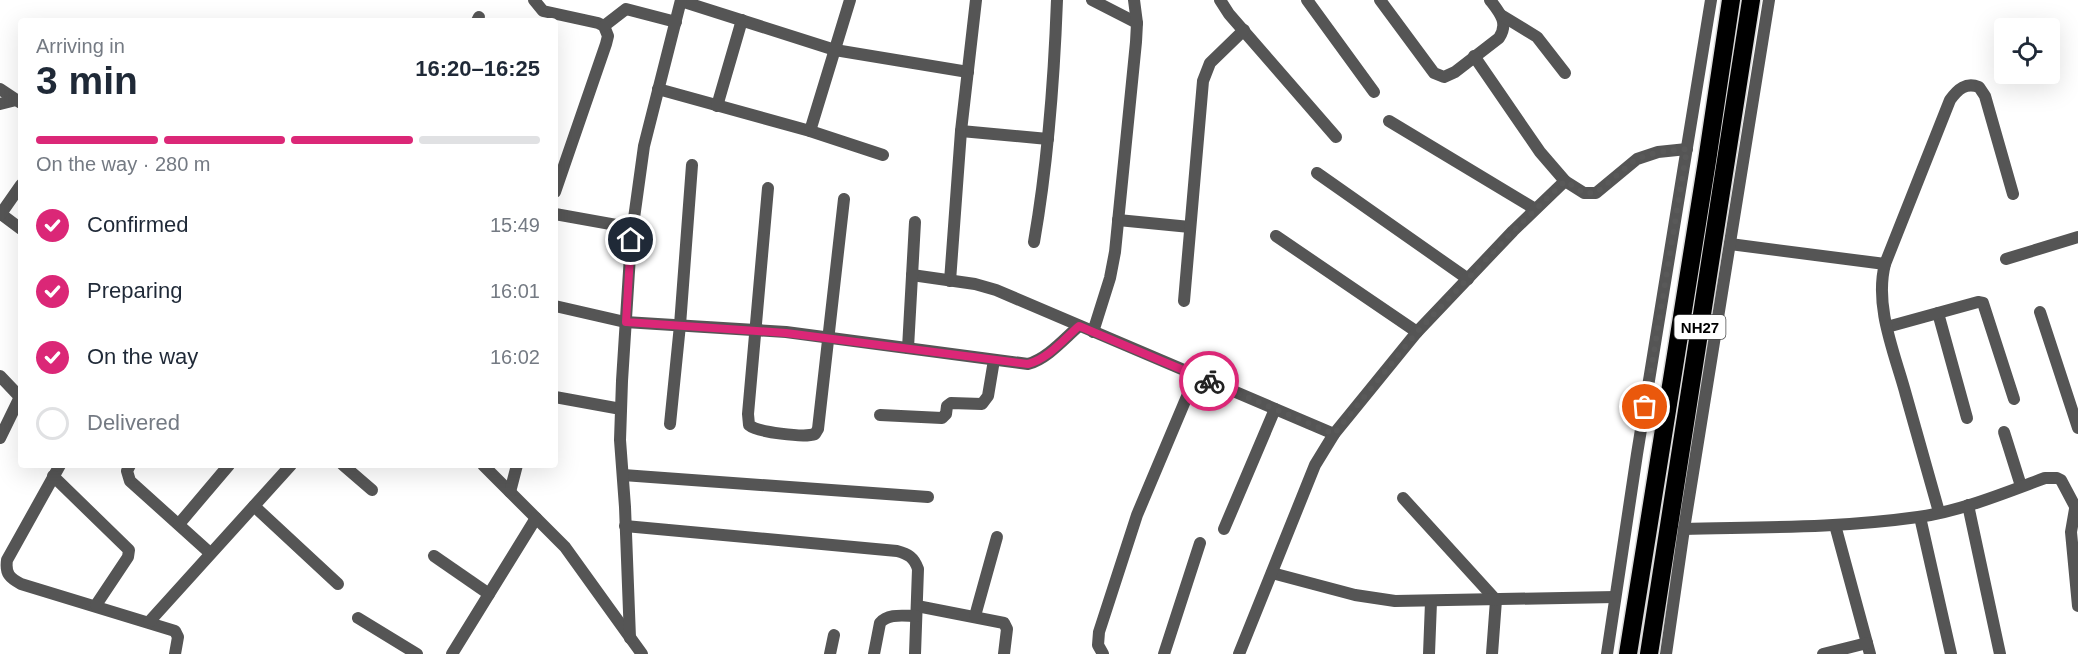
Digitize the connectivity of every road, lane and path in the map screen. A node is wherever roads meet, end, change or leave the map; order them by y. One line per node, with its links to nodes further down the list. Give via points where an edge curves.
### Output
1 (534, 0): 20 (street, via 543,11)
2 (850, 0): 22 (street)
3 (976, 0): 24 (street)
4 (1057, 0): 37 (street)
5 (1092, 0): 19 (street)
6 (1134, 0): 19 (street)
7 (1220, 0): 21 (street)
8 (1307, 0): 28 (street)
9 (1380, 0): 23 (street, via 1439,76 1455,72)
10 (1490, 0): 16 (street)
11 (1711, 0): 38 (street)
12 (1731, 0): 151 (highway, NH27)
13 (1751, 0): 152 (highway, NH27)
14 (1769, 0): 59 (street)
15 (681, 1): 17 (street); 18 (street)
16 (1501, 15): 23 (street, via 1503,31); 25 (street, via 1537,37)
17 (742, 20): 22 (street); 32 (street)
18 (676, 22): 20 (street, via 626,9); 27 (street)
19 (1137, 22): 51 (street)
20 (604, 26): 43 (street, via 606,44)
21 (1244, 30): 36 (street); 54 (street, via 1210,63 1203,81)
22 (835, 50): 24 (street); 34 (street)
23 (1474, 56): 42 (street, via 1540,152)
24 (968, 72): 35 (street)
25 (1565, 73)
26 (0, 89): 29 (street)
27 (658, 89): 32 (street); 55 (street, via 644,146)
28 (1374, 92)
29 (18, 101)
30 (18, 102): 31 (street)
31 (0, 104)
32 (717, 106): 34 (street)
33 (1389, 121): 48 (street)
34 (810, 131): 39 (street)
35 (961, 131): 37 (street); 64 (street)
36 (1336, 137)
37 (1048, 139): 58 (street)
38 (1687, 149): 42 (street, via 1636,159 1596,193 1584,193); 125 (street)
39 (883, 155)
40 (692, 165): 70 (street)
41 (1317, 173): 63 (street)
42 (1565, 181): 48 (street)
43 (558, 183)
44 (768, 188): 73 (street)
45 (18, 189): 50 (street)
46 (2013, 194): 61 (street, via 1985,96 1979,87 1964,86 1950,100)
47 (844, 199): 76 (street)
48 (1535, 209): 63 (street)
49 (558, 214): 55 (street)
50 (0, 215): 53 (street)
51 (1118, 220): 54 (street); 74 (street, via 1110,278)
52 (915, 222): 62 (street)
53 (18, 227)
54 (1191, 227): 65 (street)
55 (633, 228): 69 (street)
56 (1276, 236): 75 (street)
57 (2078, 237): 60 (street)
58 (1034, 242)
59 (1730, 244): 61 (street); 116 (street)
60 (2006, 259)
61 (1885, 264): 72 (street, via 1881,290)
62 (912, 275): 64 (street); 77 (street)
63 (1468, 279): 75 (street)
64 (950, 281): 71 (street, via 996,290)
65 (1184, 301)
66 (558, 307): 69 (street)
67 (2040, 312): 90 (street)
68 (1938, 313): 72 (street); 83 (street, via 1981,302 1985,305); 88 (street)
69 (626, 322): 70 (street); 85 (street)
70 (680, 325): 73 (street); 89 (street)
71 (1079, 326): 74 (street); 78 (street, via 1035,362)
72 (1887, 327): 110 (street)
73 (756, 331): 76 (street); 76 (street, via 749,425 757,430 807,436 818,429)
74 (1093, 332): 79 (street)
75 (1417, 332): 92 (street)
76 (829, 338): 77 (street)
77 (908, 348): 78 (street)
78 (994, 360): 87 (street, via 988,396 982,404 951,403 942,418)
79 (1196, 375): 86 (street); 145 (street, via 1137,515 1099,632 1098,645)
80 (0, 376): 82 (street)
81 (558, 398): 85 (street)
82 (18, 399)
83 (2014, 399)
84 (18, 406): 93 (street)
85 (621, 409): 101 (street)
86 (1275, 409): 92 (street); 117 (street)
87 (880, 415)
88 (1967, 418)
89 (670, 424)
90 (2078, 428)
91 (2004, 432): 102 (street)
92 (1334, 434): 122 (street, via 1315,465)
93 (0, 438)
94 (128, 468): 113 (street, via 130,481)
95 (226, 468): 113 (street)
96 (288, 468): 108 (street)
97 (346, 468): 103 (street)
98 (486, 468): 104 (street)
99 (516, 468): 104 (street)
100 (56, 471): 128 (street, via 129,550); 128 (street, via 7,560 7,573 21,584)
101 (622, 475): 105 (street); 115 (street)
102 (2021, 486): 107 (street); 109 (street, via 2057,478)
103 (372, 490)
104 (510, 492): 112 (street)
105 (928, 497)
106 (1404, 498): 126 (street)
107 (1968, 505): 110 (street); 156 (street)
108 (254, 506): 120 (street); 123 (street)
109 (2076, 510): 129 (street, via 2071,532)
110 (1940, 512): 111 (street)
111 (1920, 517): 114 (street); 155 (street)
112 (536, 518): 124 (street); 135 (street, via 566,547)
113 (179, 524): 120 (street)
114 (1835, 525): 116 (street); 136 (street)
115 (626, 526): 130 (street, via 897,551 916,562); 135 (street)
116 (1684, 529): 153 (street)
117 (1224, 530)
118 (997, 537): 131 (street)
119 (1200, 543): 146 (street)
120 (210, 553): 133 (street)
121 (434, 556): 124 (street)
122 (1272, 573): 127 (street, via 1355,595); 147 (street)
123 (338, 584)
124 (489, 594): 139 (street)
125 (1615, 597): 126 (street); 150 (street)
126 (1496, 600): 127 (street); 149 (street)
127 (1431, 602): 148 (street)
128 (96, 606): 133 (street)
129 (2078, 606)
130 (917, 611): 131 (street); 142 (street, via 883,619); 143 (street)
131 (975, 616): 144 (street, via 1004,623)
132 (358, 618): 138 (street)
133 (149, 622): 137 (street, via 174,631 178,638)
134 (834, 635): 141 (street)
135 (630, 638): 140 (street)
136 (1869, 649): 154 (street)
137 (175, 654)
138 (417, 654)
139 (452, 654)
140 (642, 654)
141 (830, 654)
142 (874, 654)
143 (915, 654)
144 (1004, 654)
145 (1103, 654)
146 (1164, 654)
147 (1239, 654)
148 (1429, 654)
149 (1491, 654)
150 (1607, 654)
151 (1628, 654)
152 (1649, 654)
153 (1666, 654)
154 (1823, 654)
155 (1951, 654)
156 (2000, 654)

